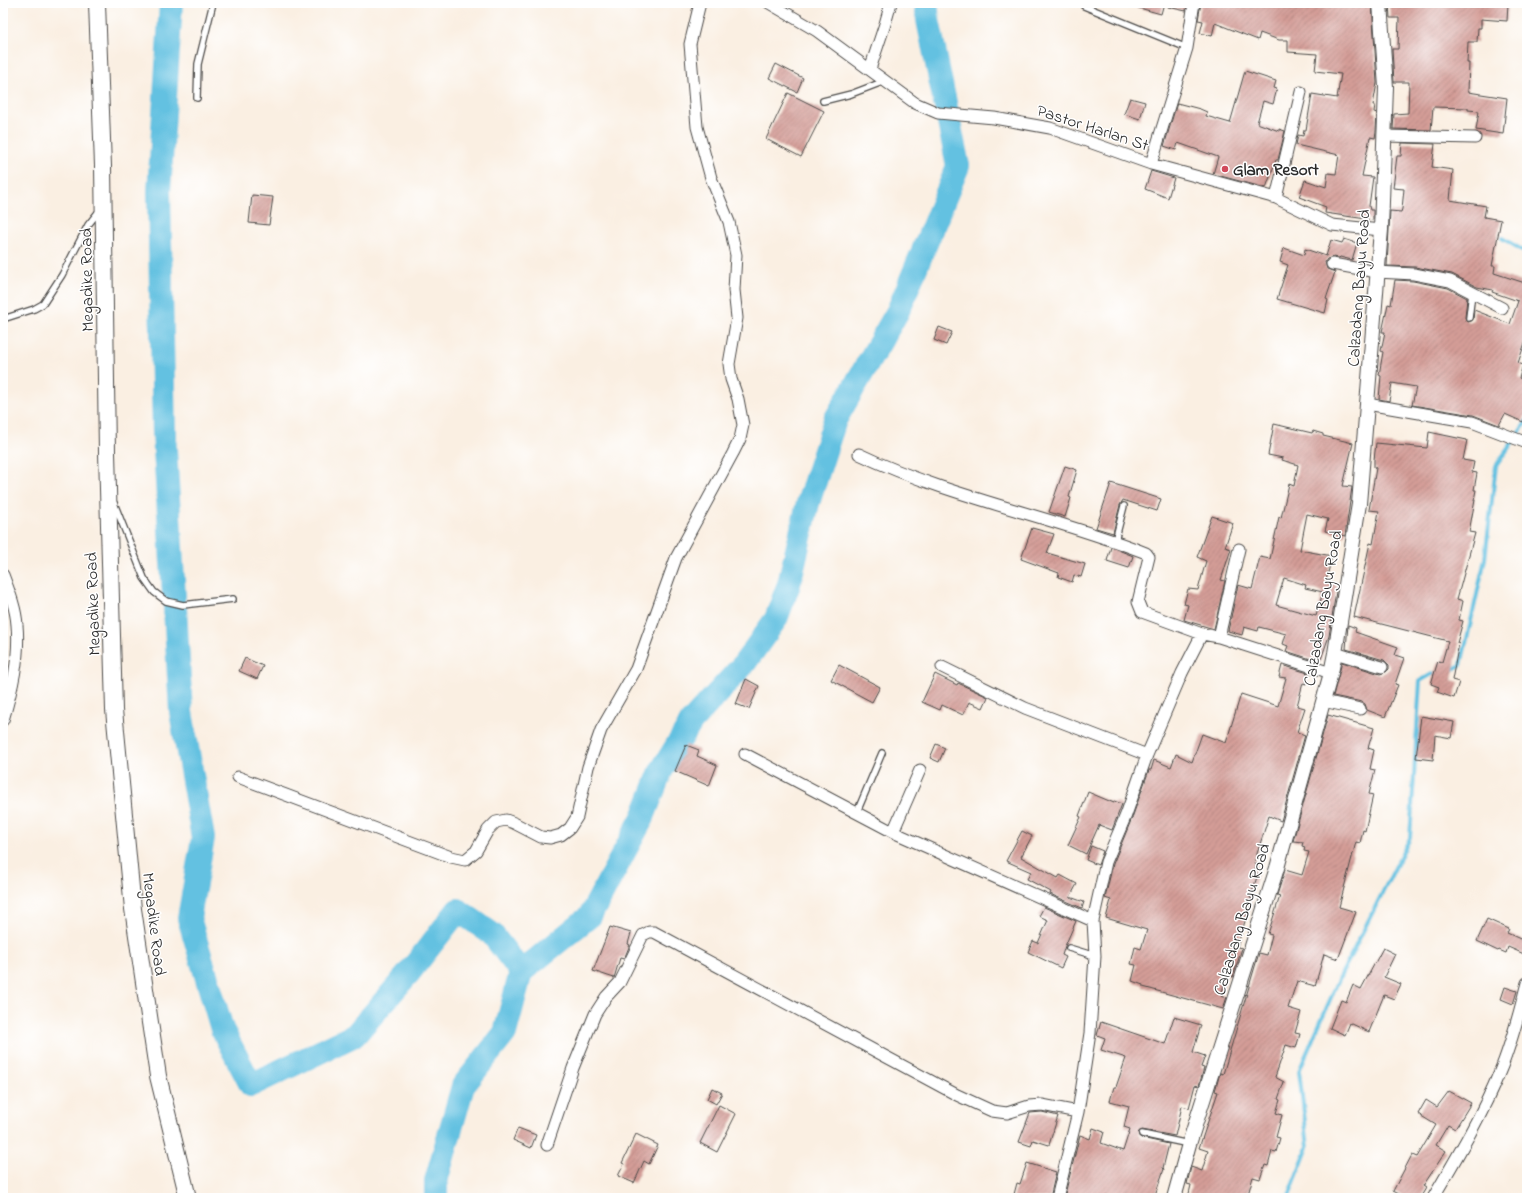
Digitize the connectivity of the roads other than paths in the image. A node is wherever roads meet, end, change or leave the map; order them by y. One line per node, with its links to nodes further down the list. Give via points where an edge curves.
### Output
1 (97, 3): 19 (main road, Megadike Road)
2 (213, 3): 13 (lane, via 198,64)
3 (700, 3): 49 (street, via 690,44 697,127 711,178 729,222 736,254 734,290 737,318 729,364 743,425 733,453 676,558 636,669 601,730 588,767 577,817 570,828 550,838 541,837 506,820 496,822 488,830 476,851 465,860)
4 (768, 3): 10 (street, Pastor Harlan St, via 817,31)
5 (891, 3): 10 (street)
6 (1194, 3): 9 (street)
7 (1380, 3): 15 (street, Calzadang Bayu Road, via 1386,87)
8 (1084, 6): 9 (lane)
9 (1187, 48): 17 (street)
10 (870, 69): 11 (street, Pastor Harlan St)
11 (885, 81): 14 (lane, via 852,94); 17 (street, Pastor Harlan St, via 914,103 938,113 994,118 1050,128)
12 (1300, 92): 18 (street)
13 (197, 98)
14 (823, 101)
15 (1384, 136): 16 (street); 20 (street, Calzadang Bayu Road)
16 (1475, 138)
17 (1151, 164): 18 (street, Pastor Harlan St)
18 (1276, 198): 20 (street, Pastor Harlan St, via 1332,225)
19 (104, 205): 26 (lane, via 88,225 62,275 43,304); 30 (main road, Megadike Road)
20 (1381, 230): 22 (street, Calzadang Bayu Road)
21 (1332, 264): 22 (street)
22 (1376, 272): 23 (street, via 1437,277 1461,285); 27 (street, Calzadang Bayu Road)
23 (1472, 293): 24 (street); 25 (lane)
24 (1502, 308)
25 (1469, 318)
26 (3, 319)
27 (1367, 404): 28 (street, via 1472,422); 38 (street, Calzadang Bayu Road, via 1359,504)
28 (1527, 443)
29 (859, 454): 32 (street, via 948,489)
30 (108, 486): 35 (lane, via 144,578 154,592 166,601 183,605); 60 (main road, Megadike Road, via 114,710 132,909 158,1076)
31 (1124, 506): 32 (lane)
32 (1115, 541): 36 (street, via 1146,553 1149,557 1138,602 1142,612)
33 (1239, 549): 37 (street)
34 (3, 575): 44 (street, via 18,625 13,688)
35 (233, 599)
36 (1202, 634): 37 (street); 47 (street, via 1182,673)
37 (1219, 637): 41 (street)
38 (1334, 653): 40 (street); 41 (street, Calzadang Bayu Road)
39 (942, 667): 47 (street, via 1025,708)
40 (1382, 667)
41 (1331, 673): 42 (street, Calzadang Bayu Road)
42 (1323, 701): 43 (street); 59 (street, Calzadang Bayu Road, via 1277,868)
43 (1360, 709)
44 (3, 720)
45 (882, 753): 50 (lane)
46 (745, 754): 50 (street)
47 (1148, 755): 52 (street, via 1106,862)
48 (920, 770): 51 (street)
49 (238, 777)
50 (857, 812): 51 (street)
51 (893, 832): 52 (street)
52 (1093, 921): 54 (street)
53 (1069, 948): 54 (lane)
54 (1095, 956): 56 (street, via 1090,1033)
55 (1527, 983): 63 (street, via 1500,1071 1465,1142)
56 (1078, 1112): 58 (street, via 1042,1105 1007,1113 992,1111 957,1095 654,932 649,932 643,935 620,982 595,1014); 61 (street)
57 (1142, 1134): 59 (lane)
58 (547, 1144)
59 (1189, 1144): 62 (street, Calzadang Bayu Road)
60 (188, 1198)
61 (1057, 1198)
62 (1174, 1198)
63 (1433, 1198)

